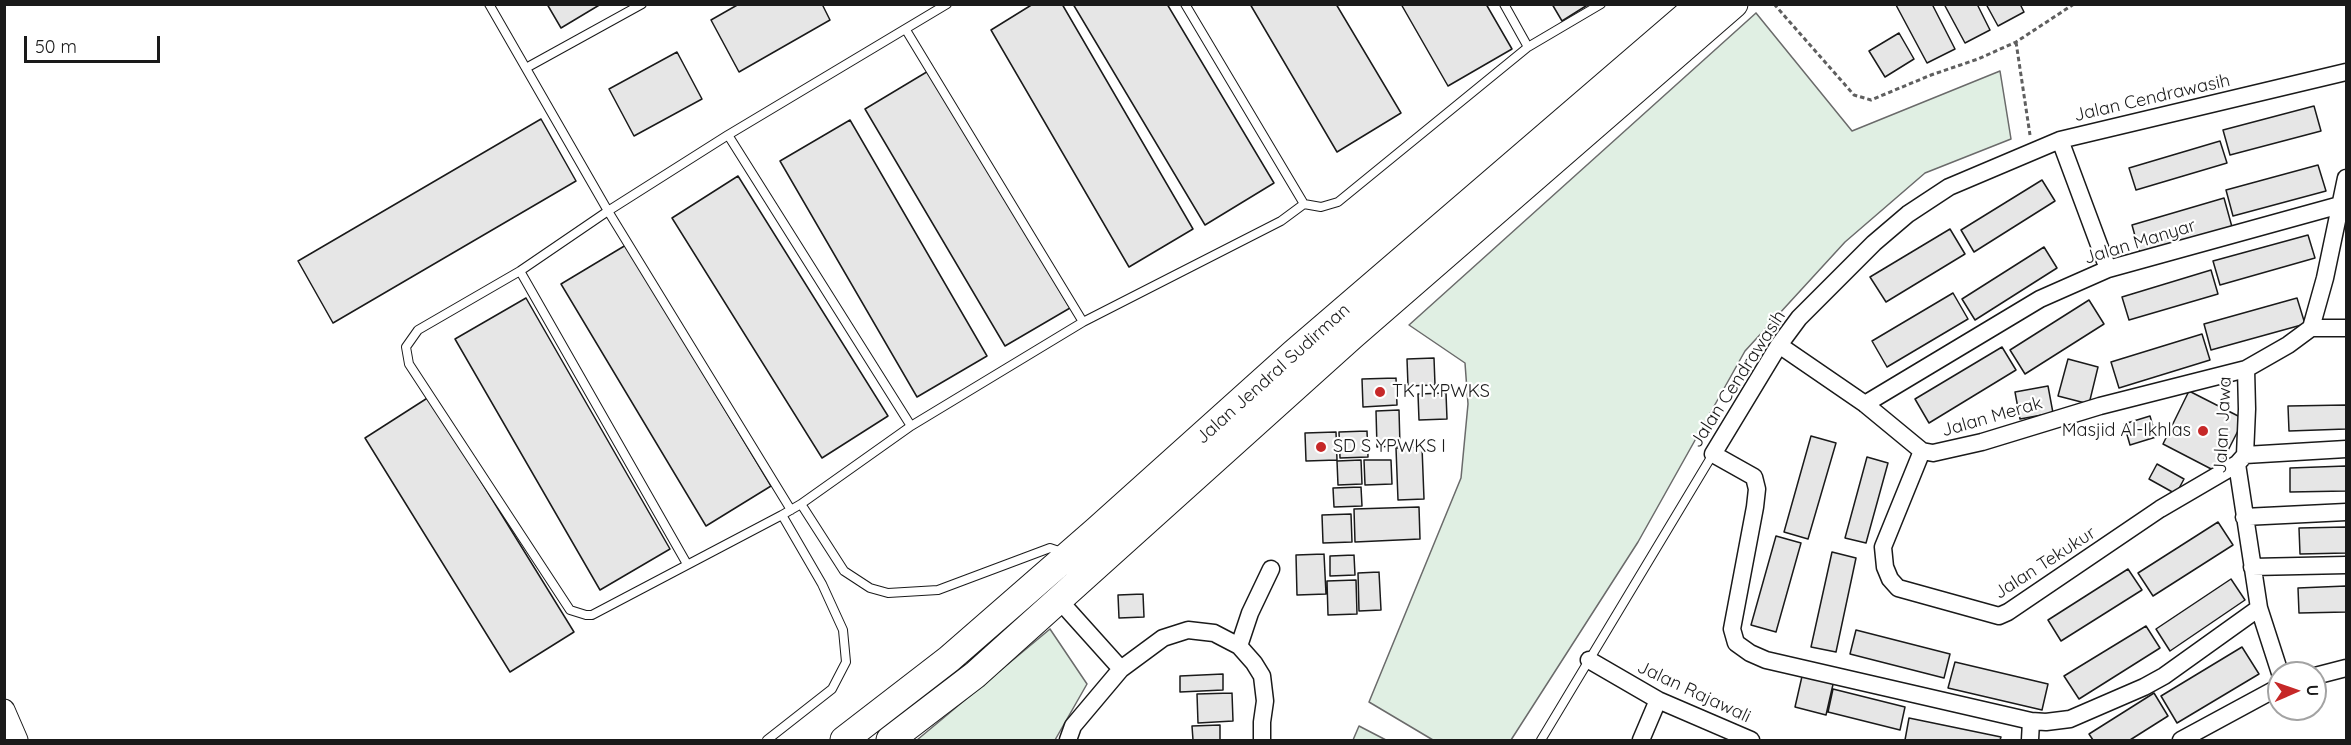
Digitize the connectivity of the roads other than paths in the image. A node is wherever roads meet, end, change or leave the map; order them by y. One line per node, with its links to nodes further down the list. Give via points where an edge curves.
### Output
1 (489, 4): 11 (lane)
2 (642, 4): 11 (lane)
3 (947, 4): 9 (lane)
4 (1185, 4): 16 (lane)
5 (1504, 4): 10 (lane)
6 (1601, 4): 10 (lane)
7 (1700, 4): 37 (highway, Jalan Jendral Sudirman, via 1294,353)
8 (1734, 4): 42 (highway, Jalan Jendral Sudirman, via 1352,336)
9 (906, 30): 13 (lane); 21 (lane)
10 (1528, 47): 16 (lane, via 1338,202 1321,207)
11 (526, 68): 18 (lane)
12 (2346, 72): 14 (street, Jalan Cendrawasih)
13 (728, 135): 18 (lane); 27 (lane)
14 (2060, 140): 19 (street); 24 (street, Jalan Cendrawasih, via 1949,187 1908,214 1848,267)
15 (2346, 178): 17 (street)
16 (1304, 204): 21 (lane, via 1281,221)
17 (2343, 205): 19 (street, Jalan Manyar); 22 (street)
18 (608, 211): 20 (lane); 33 (lane)
19 (2108, 268): 26 (street, Jalan Manyar, via 2040,299)
20 (520, 271): 38 (lane); 38 (lane, via 418,330 406,347 409,364 570,610 592,615)
21 (1083, 322): 27 (lane)
22 (2311, 328): 23 (street); 25 (street, Jalan Jawa)
23 (2346, 328)
24 (1779, 345): 26 (street, Jalan Merak); 30 (street, Jalan Cendrawasih)
25 (2246, 369): 29 (street, Jalan Merak, via 1951,450); 31 (street, Jalan Jawa, via 2247,409)
26 (1865, 404): 29 (street, Jalan Merak)
27 (912, 426): 32 (lane)
28 (2346, 449): 31 (street)
29 (1922, 451): 31 (street, Jalan Tekukur, via 1883,547 1890,579 1898,588 1999,616)
30 (1713, 454): 45 (lane, Jalan Cendrawasih); 53 (street, via 1754,477 1757,489 1732,629 1736,643 1767,660)
31 (2241, 459): 36 (street, Jalan Jawa)
32 (801, 504): 33 (lane); 37 (lane, via 844,571 870,588 888,592 938,590 1050,548)
33 (791, 510): 35 (lane)
34 (2346, 512): 36 (street)
35 (782, 515): 38 (lane); 55 (lane, via 822,584 843,630 846,662 832,689)
36 (2244, 517): 40 (street, Jalan Jawa)
37 (1070, 554): 56 (highway, Jalan Jendral Sudirman)
38 (687, 564)
39 (2346, 565): 40 (street)
40 (2252, 567): 43 (street, Jalan Jawa)
41 (1271, 569): 44 (street)
42 (1059, 600): 48 (street); 57 (highway, Jalan Jendral Sudirman, via 975,675)
43 (2259, 608): 46 (street, Jalan Jawa); 53 (street, via 2144,687 2070,719)
44 (1239, 646): 48 (street, via 1214,633 1188,630 1163,638); 59 (street, via 1262,676)
45 (1589, 660): 51 (street, Jalan Rajawali); 60 (lane, Jalan Cendrawasih)
46 (2276, 661)
47 (2346, 668): 49 (street)
48 (1121, 669): 58 (street, via 1073,726)
49 (2327, 673)
50 (2267, 694): 64 (street)
51 (1658, 700): 61 (street); 62 (street, Jalan Rajawali)
52 (4, 710): 54 (street)
53 (2031, 721): 63 (street)
54 (17, 741)
55 (767, 741)
56 (844, 741)
57 (890, 741)
58 (1068, 741)
59 (1262, 741)
60 (1541, 741)
61 (1641, 741)
62 (1751, 741)
63 (2030, 741)
64 (2181, 741)

